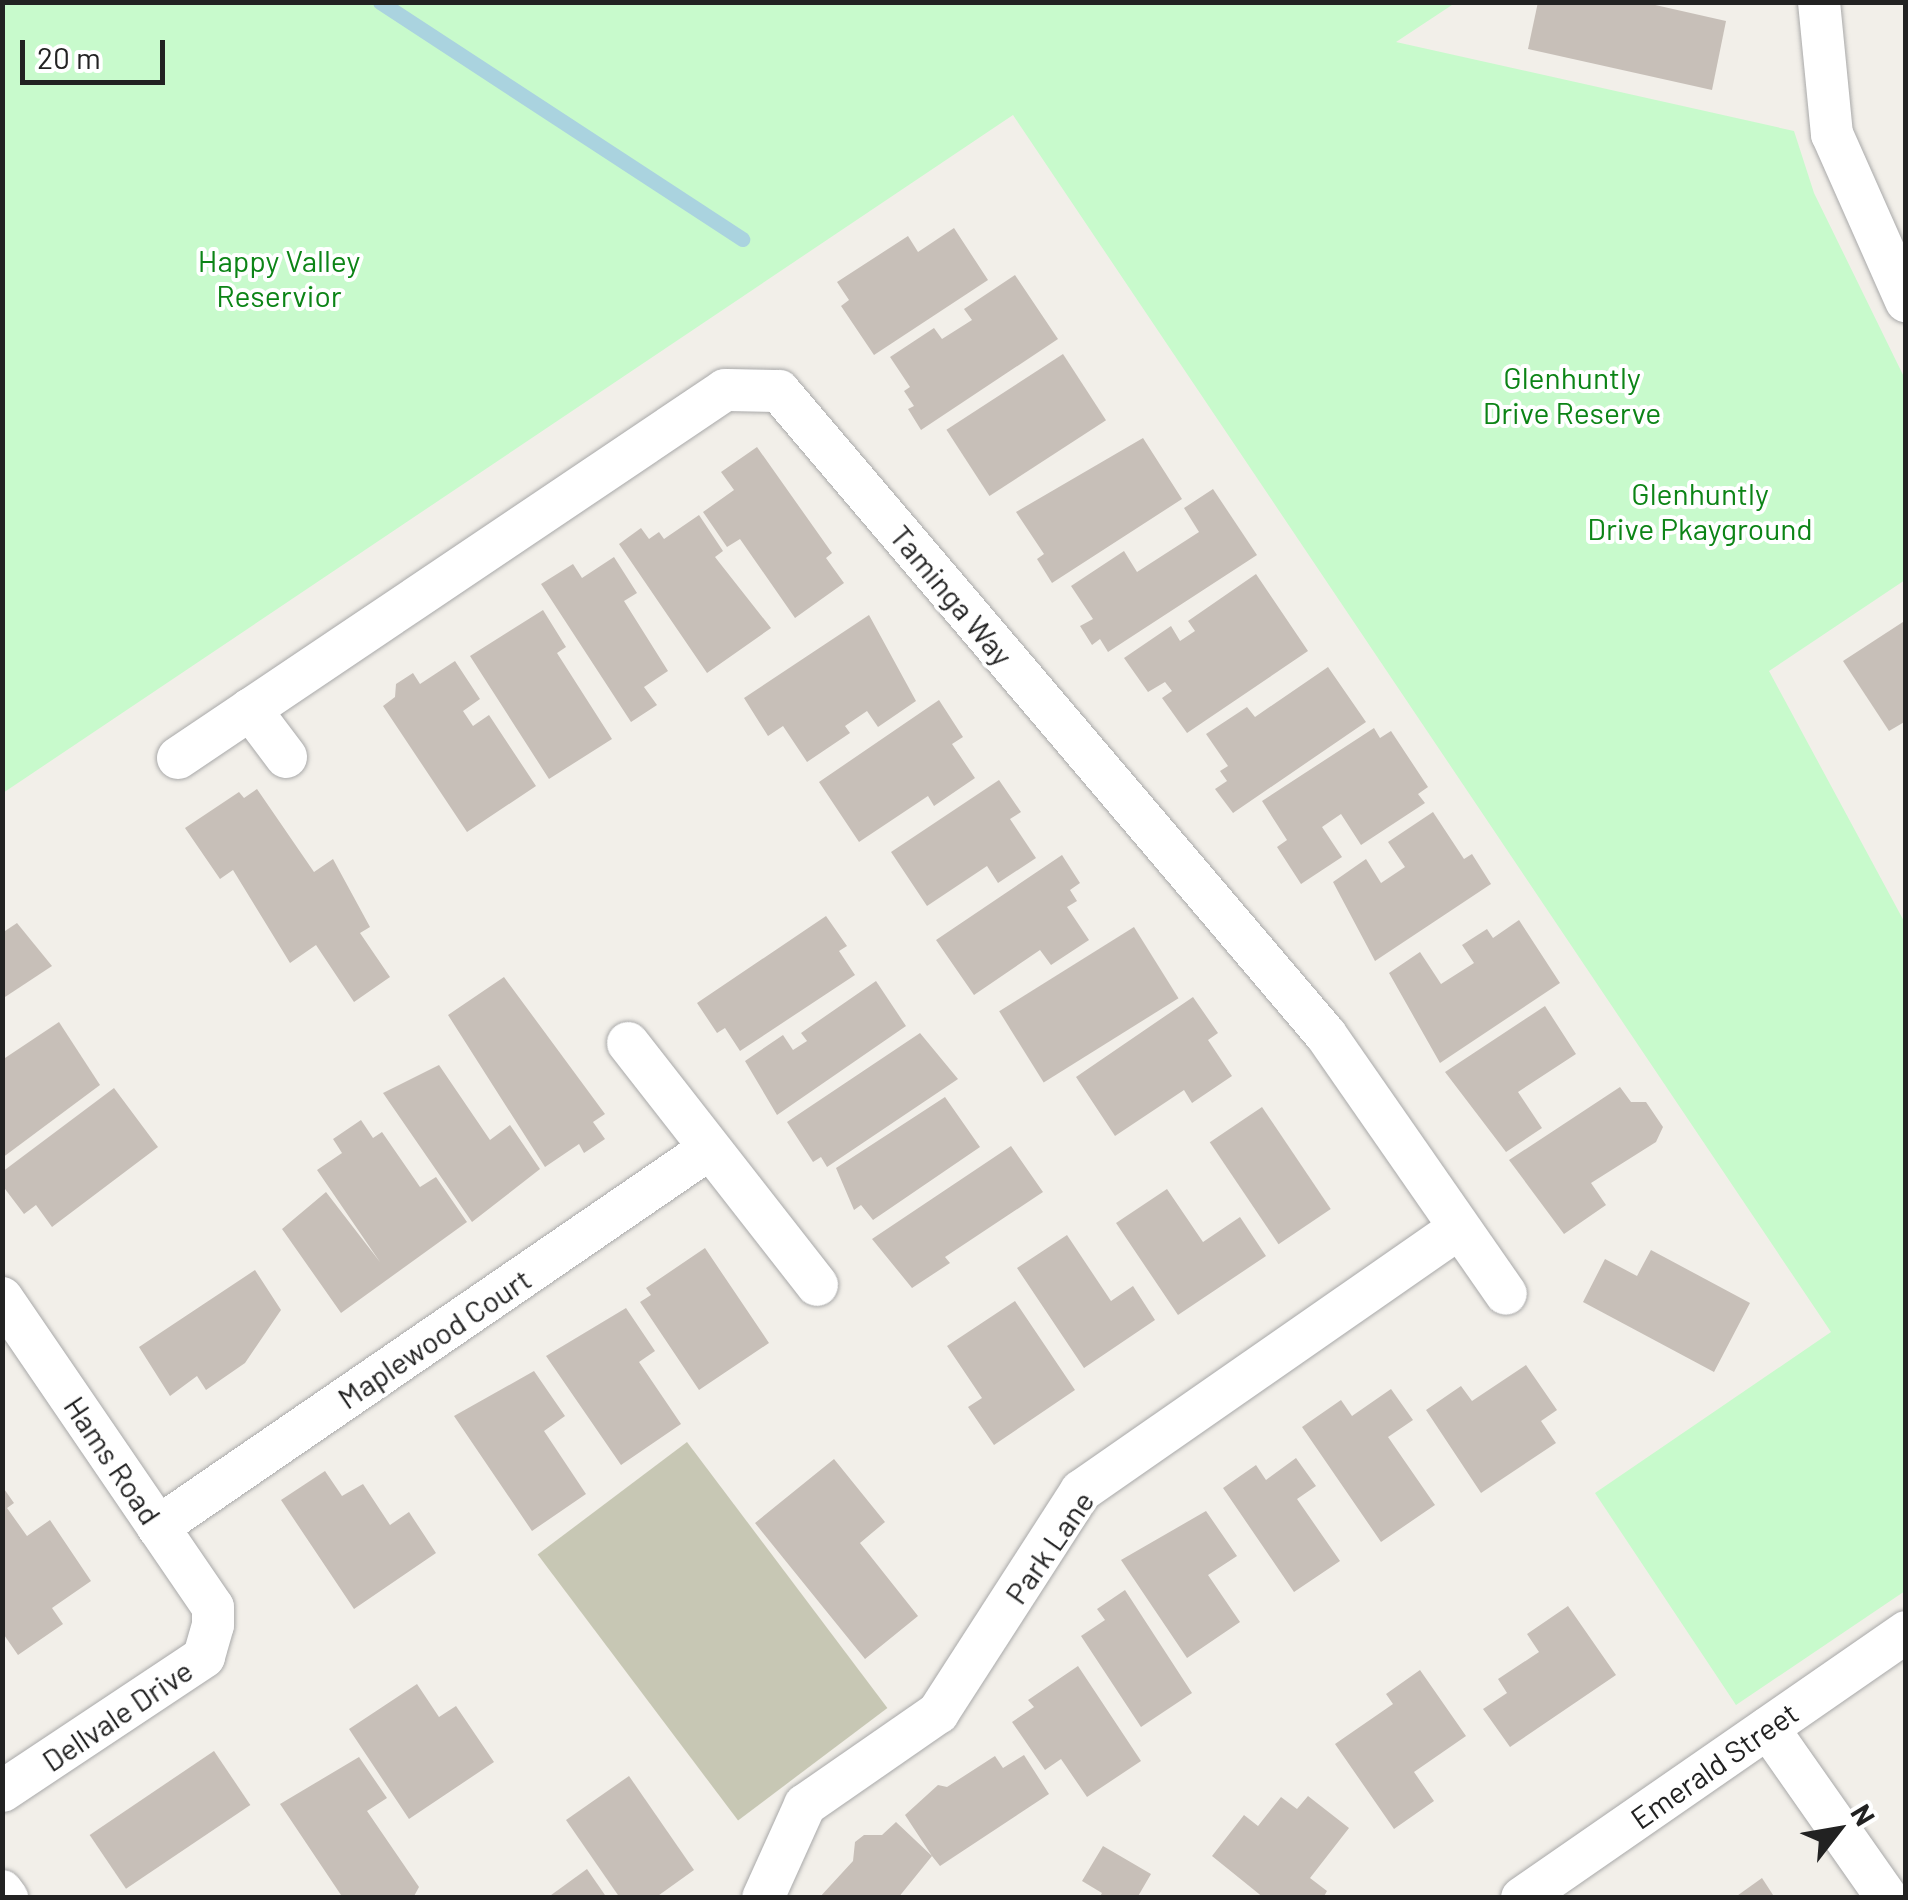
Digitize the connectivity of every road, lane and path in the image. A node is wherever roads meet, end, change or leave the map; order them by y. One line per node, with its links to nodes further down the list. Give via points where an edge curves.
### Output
1 (1819, 2): 2 (street, via 1832,134)
2 (1906, 302)
3 (250, 709): 4 (street); 5 (street, Taminga Way); 8 (street, Taminga Way, via 725,390 779,391 1326,1035)
4 (286, 757)
5 (178, 758)
6 (628, 1043): 7 (street)
7 (709, 1149): 9 (street); 12 (street, Maplewood Court)
8 (1458, 1229): 10 (street, Taminga Way); 19 (street, Park Lane, via 1081,1491 938,1712 805,1805)
9 (816, 1285)
10 (1506, 1294)
11 (2, 1298): 12 (street, Hams Road)
12 (158, 1527): 13 (street, Hams Road, via 213,1607)
13 (213, 1625): 16 (street, Dellvale Drive, via 204,1657)
14 (1906, 1632): 15 (street, Emerald Street)
15 (1768, 1728): 20 (street, Emerald Street); 21 (street)
16 (2, 1791)
17 (2, 1891): 18 (street)
18 (7, 1898)
19 (763, 1898)
20 (1522, 1898)
21 (1887, 1898)

